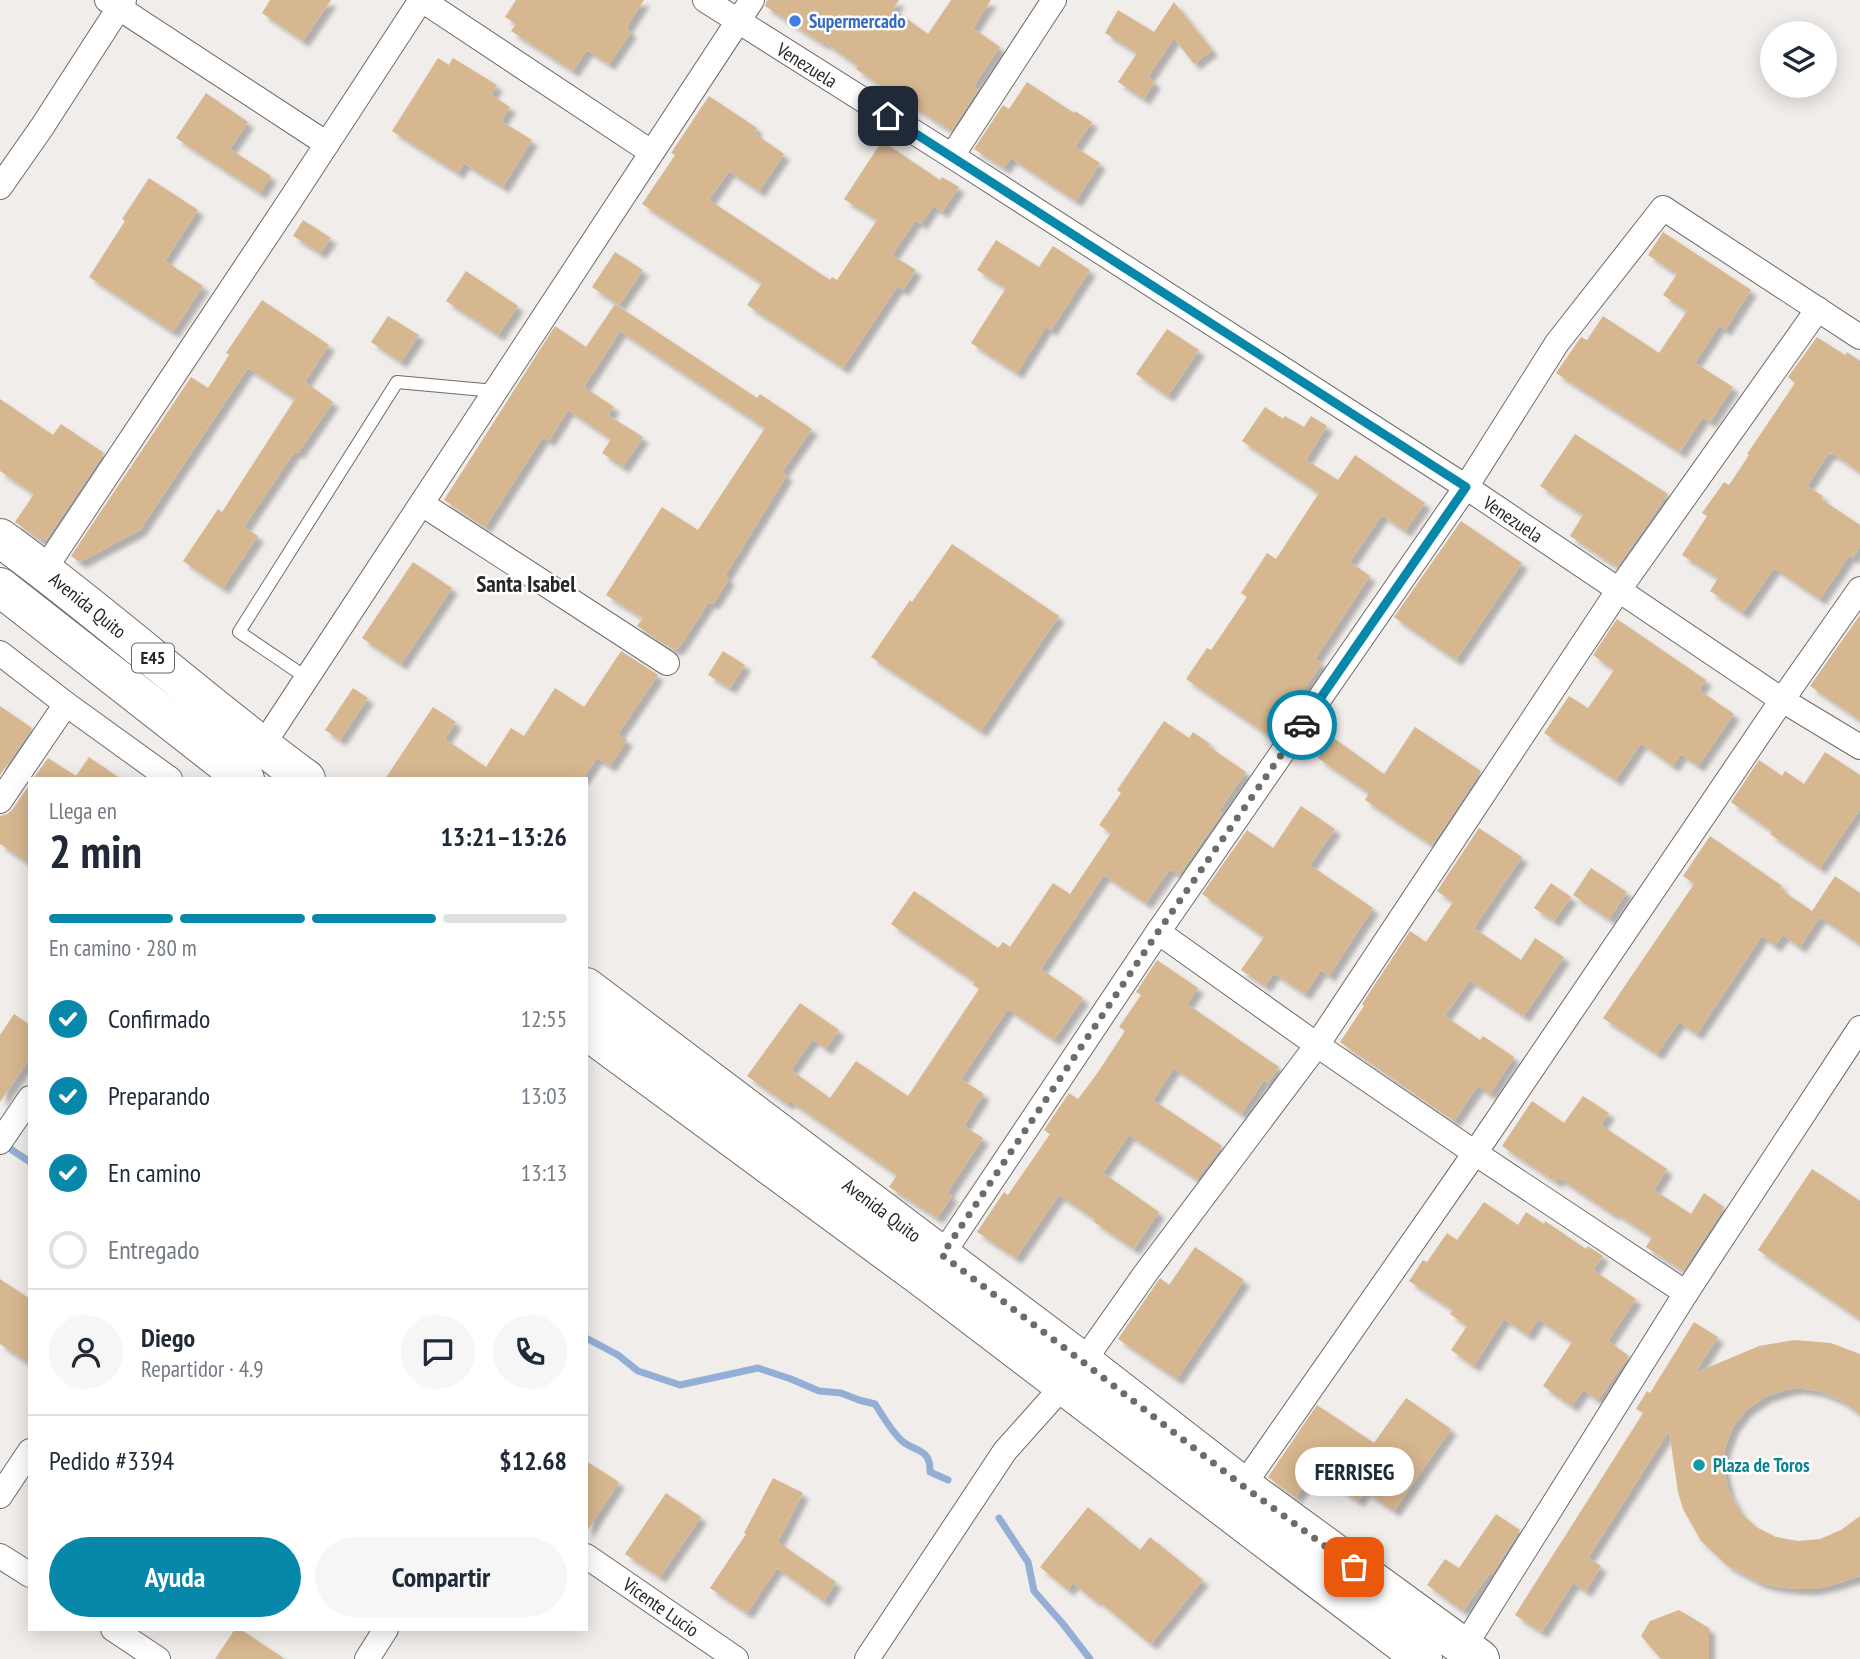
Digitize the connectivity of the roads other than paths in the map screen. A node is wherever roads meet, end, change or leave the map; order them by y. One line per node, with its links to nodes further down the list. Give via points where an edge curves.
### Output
1 (421, 0): 7 (street); 8 (street)
2 (705, 0): 6 (street, Venezuela)
3 (752, 0): 6 (street)
4 (1054, 0): 9 (street)
5 (117, 2): 7 (street); 10 (street)
6 (738, 21): 8 (street); 9 (street, Venezuela)
7 (327, 144): 17 (street)
8 (651, 152): 13 (street)
9 (952, 156): 14 (street, Venezuela)
10 (0, 187)
11 (1818, 309): 12 (street); 14 (street, via 1663,208 1557,343); 20 (street)
12 (1860, 337)
13 (495, 391): 15 (street); 23 (lane, via 397,382 240,632)
14 (1466, 487): 20 (street, Venezuela); 31 (street)
15 (422, 503): 22 (street); 23 (street)
16 (0, 538): 17 (highway, Avenida Quito / E45)
17 (44, 570): 27 (highway, Avenida Quito / E45)
18 (0, 587): 27 (highway, Avenida Quito / E45)
19 (1860, 589): 24 (street)
20 (1618, 591): 24 (street, Venezuela); 35 (street)
21 (0, 653): 25 (street)
22 (667, 663)
23 (307, 678): 27 (street)
24 (1782, 700): 26 (street, Venezuela); 38 (street)
25 (66, 704): 28 (street); 30 (street)
26 (1860, 747)
27 (248, 770): 29 (highway, Avenida Quito / E45)
28 (167, 777)
29 (293, 777)
30 (0, 801)
31 (1158, 932): 35 (street); 39 (street)
32 (588, 989): 39 (highway, Avenida Quito)
33 (1860, 1028): 40 (street)
34 (588, 1031): 41 (highway, Avenida Quito, via 924,1279)
35 (1317, 1045): 38 (street); 41 (street)
36 (28, 1101): 37 (street)
37 (0, 1142)
38 (1475, 1153): 40 (street); 43 (street)
39 (942, 1255): 41 (highway, Avenida Quito)
40 (1686, 1293): 51 (street)
41 (1073, 1374): 43 (highway, Avenida Quito); 54 (street, via 1005,1451); 55 (highway, Avenida Quito)
42 (28, 1454): 44 (street)
43 (1243, 1486): 51 (highway, Avenida Quito)
44 (0, 1496)
45 (0, 1556): 47 (street)
46 (588, 1557): 53 (street, Vicente Lucio)
47 (28, 1574)
48 (116, 1631): 50 (street)
49 (385, 1631): 52 (street)
50 (148, 1649)
51 (1472, 1653)
52 (367, 1659)
53 (736, 1659)
54 (867, 1659)
55 (1423, 1659)

